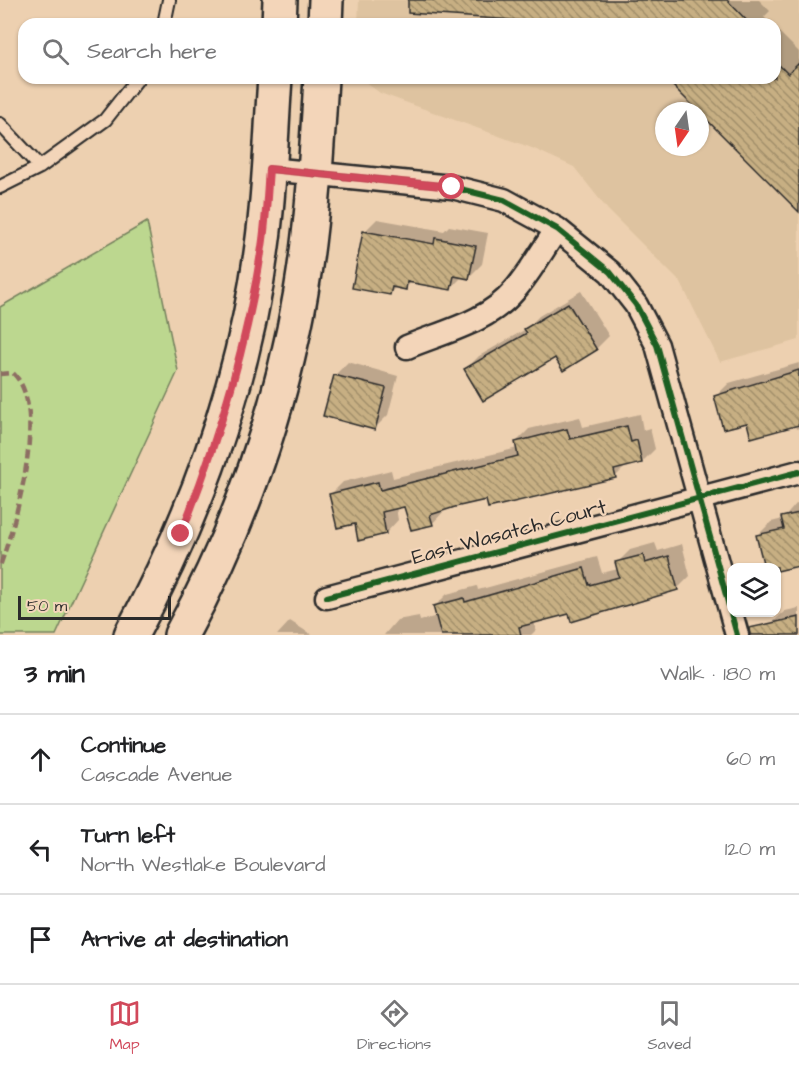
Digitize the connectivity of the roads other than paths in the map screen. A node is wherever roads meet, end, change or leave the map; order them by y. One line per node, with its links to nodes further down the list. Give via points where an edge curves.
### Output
1 (169, 0): 4 (lane)
2 (280, 0): 5 (main road)
3 (326, 0): 6 (main road)
4 (165, 18)
5 (279, 18)
6 (325, 18)
7 (133, 84): 11 (lane, via 105,120)
8 (275, 84): 12 (main road)
9 (321, 84): 13 (main road)
10 (0, 124): 11 (lane)
11 (39, 167): 14 (lane)
12 (269, 169): 13 (street); 20 (main road, via 262,245 243,346 226,407 181,534)
13 (315, 173): 15 (street, via 481,192 504,200); 21 (main road, via 301,291 274,407 222,553)
14 (0, 187)
15 (556, 229): 16 (street, via 514,292 496,307 477,319); 18 (street, via 610,272 636,306 657,345)
16 (406, 347)
17 (799, 472): 18 (street, East Wasatch Court)
18 (698, 498): 19 (street, East Wasatch Court); 22 (street)
19 (327, 597)
20 (131, 635)
21 (181, 635)
22 (737, 635)

